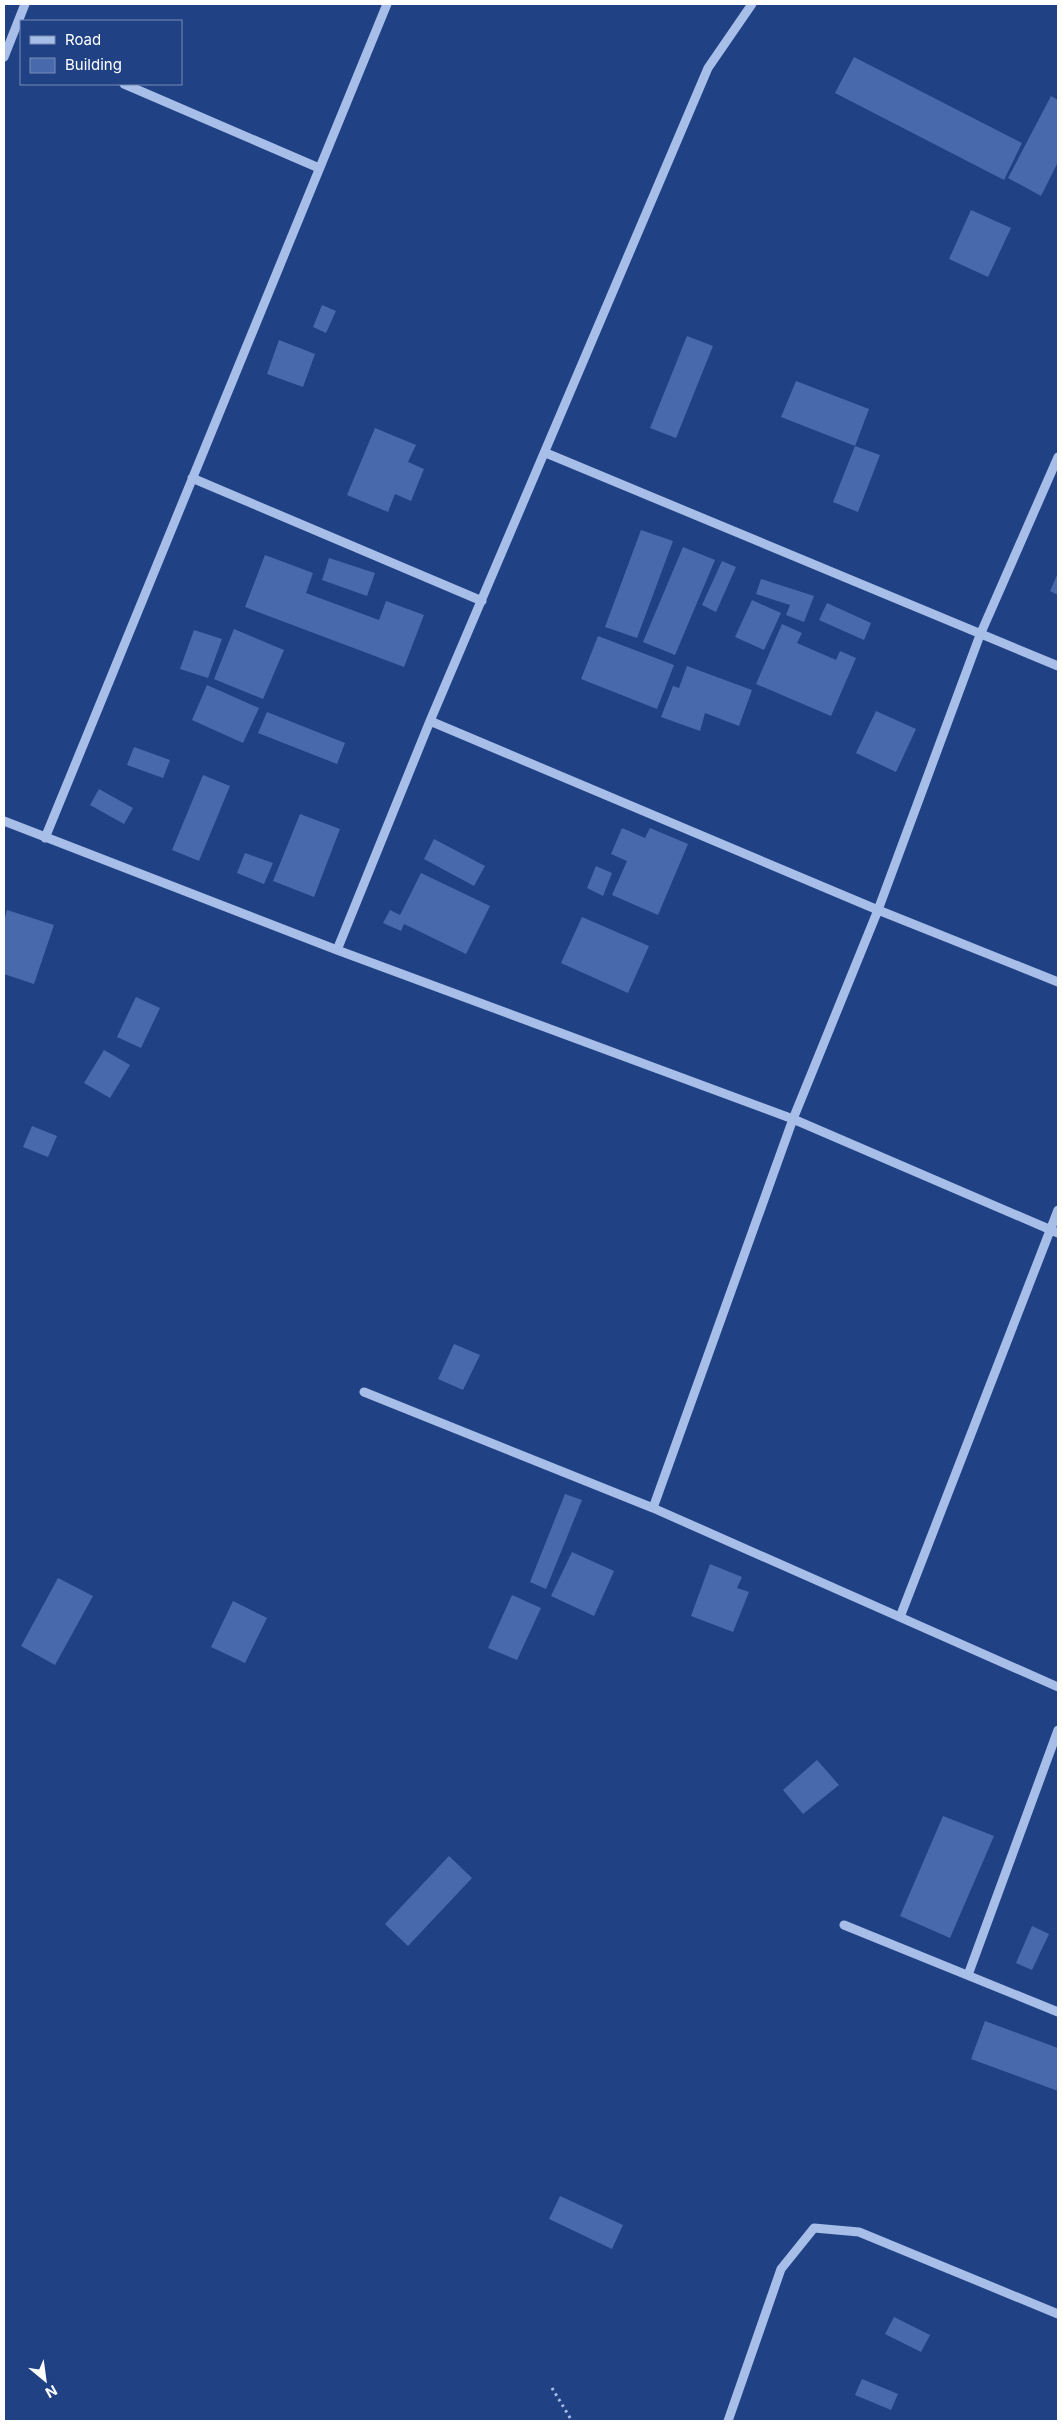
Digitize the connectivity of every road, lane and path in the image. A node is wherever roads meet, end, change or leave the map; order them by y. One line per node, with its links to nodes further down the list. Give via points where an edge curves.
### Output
1 (25, 4): 4 (street)
2 (387, 4): 8 (street)
3 (752, 4): 9 (street, via 708,68)
4 (21, 20)
5 (17, 35): 6 (street)
6 (4, 57)
7 (126, 85): 8 (street)
8 (319, 168): 11 (street)
9 (546, 453): 12 (street); 13 (street)
10 (1058, 456): 13 (street)
11 (192, 478): 12 (street); 17 (street)
12 (482, 601): 15 (street)
13 (980, 635): 14 (street); 18 (street)
14 (1058, 666)
15 (430, 721): 18 (street); 19 (street)
16 (4, 821): 17 (street)
17 (44, 838): 19 (street)
18 (878, 910): 20 (street); 21 (street)
19 (336, 950): 21 (street)
20 (1058, 982)
21 (793, 1119): 23 (street); 25 (street)
22 (1058, 1210): 23 (street)
23 (1054, 1231): 26 (street)
24 (364, 1392): 25 (street)
25 (653, 1508): 26 (street)
26 (900, 1617): 27 (street)
27 (1058, 1687)
28 (1058, 1730): 30 (street)
29 (844, 1925): 30 (street)
30 (968, 1975): 31 (street)
31 (1058, 2012)
32 (1058, 2314): 35 (street, via 860,2232 814,2228 781,2269)
33 (552, 2388): 34 (path)
34 (572, 2421)
35 (728, 2421)

